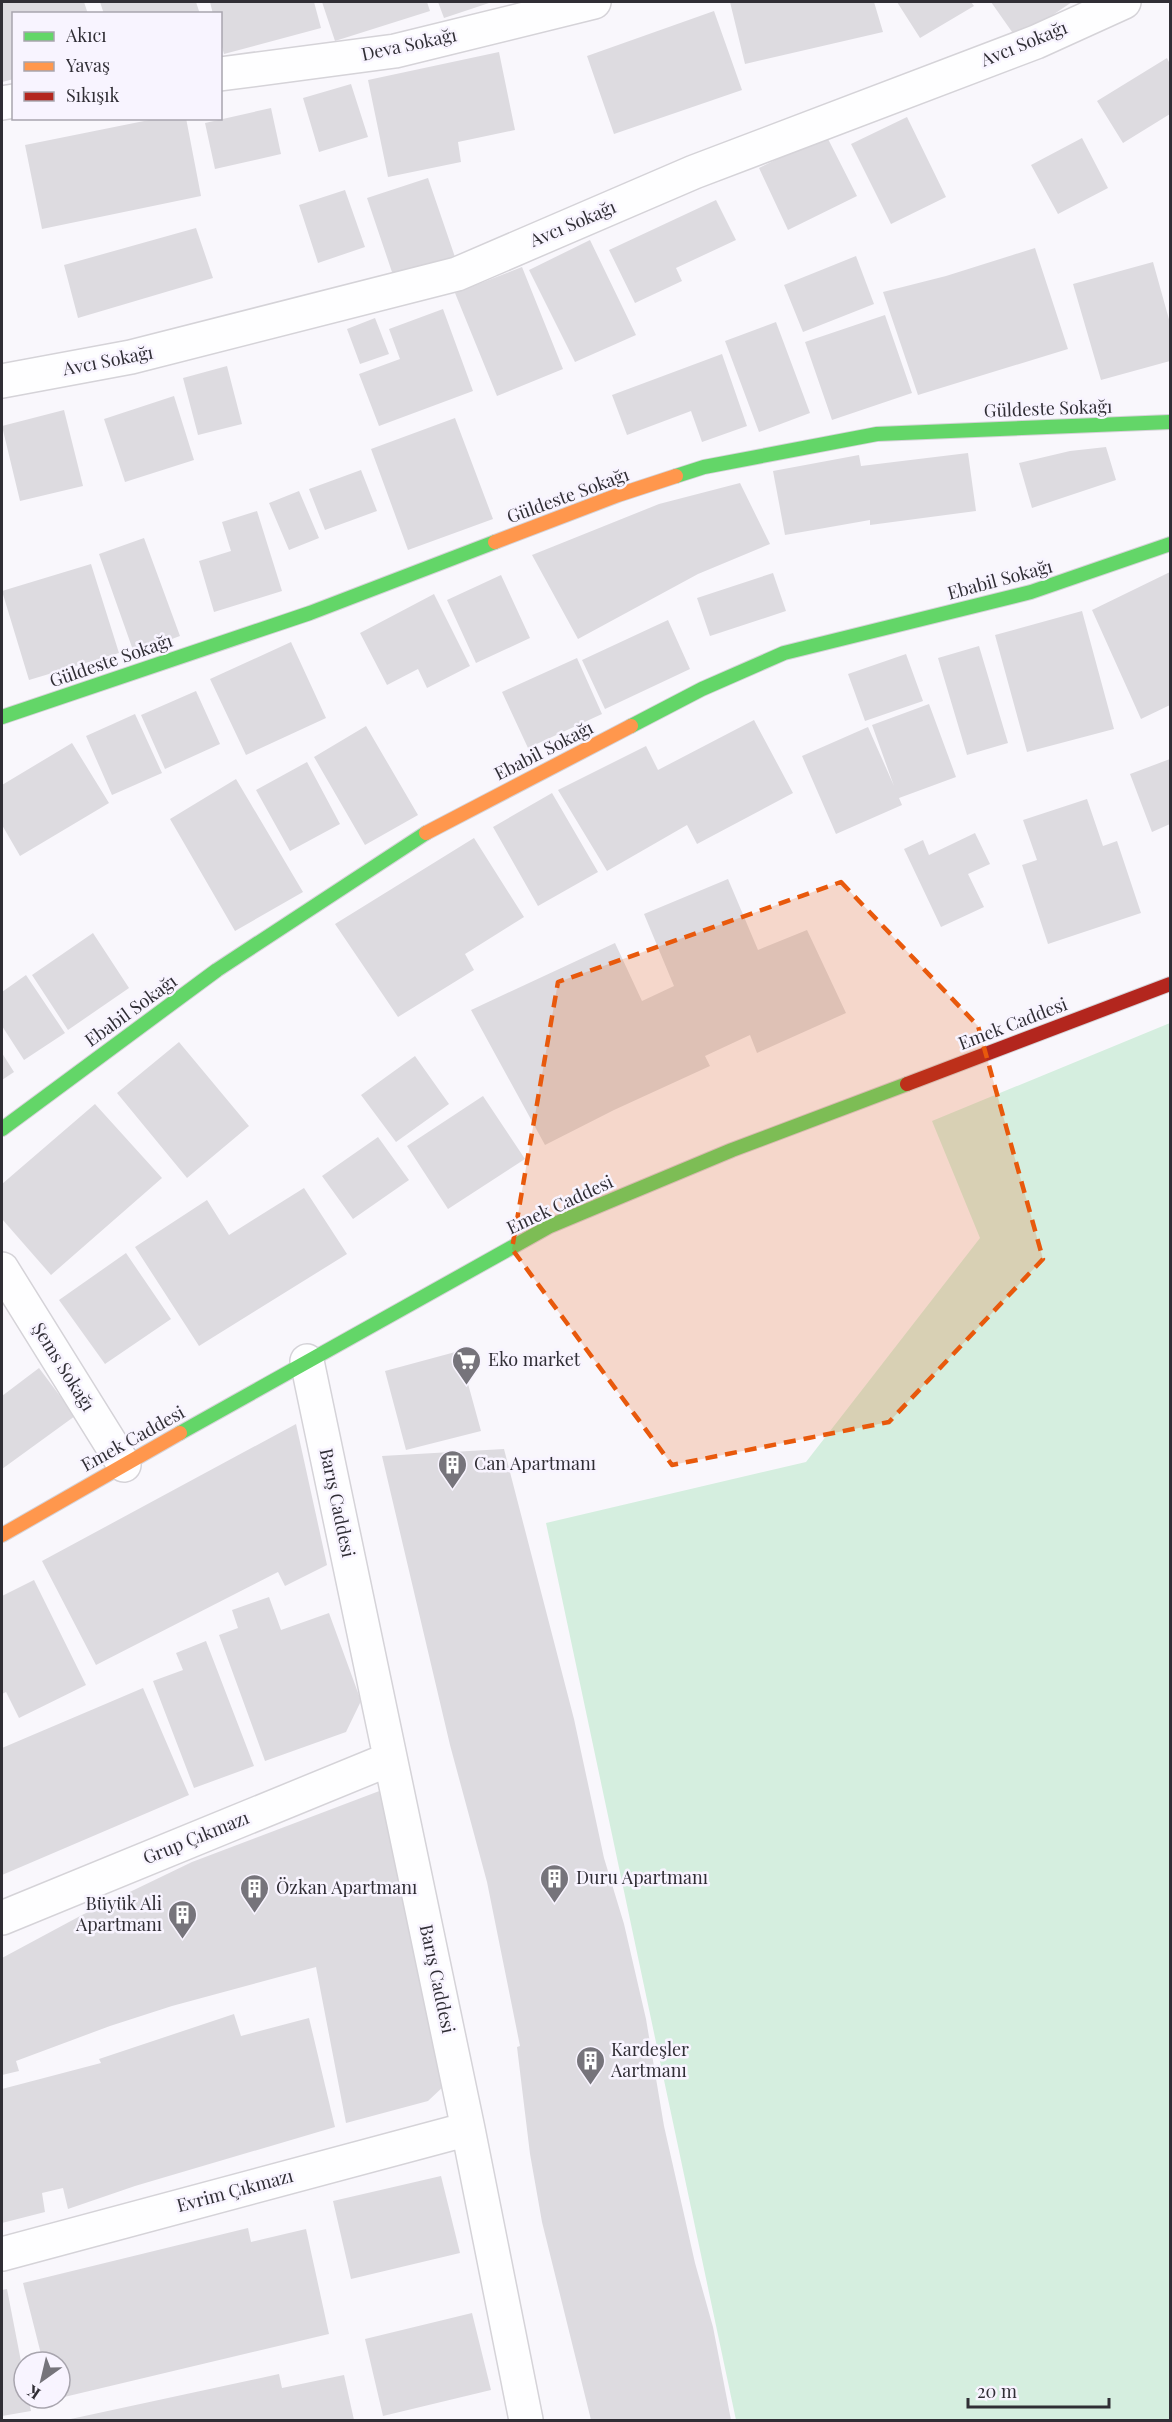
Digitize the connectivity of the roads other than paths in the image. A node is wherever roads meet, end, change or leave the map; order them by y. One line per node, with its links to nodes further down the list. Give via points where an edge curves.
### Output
1 (594, 2): 3 (street, Deva Sokağı, via 394,51)
2 (1124, 2): 4 (street, Avcı Sokağı, via 1036,42 694,172 457,274 131,357)
3 (222, 74)
4 (2, 381)
5 (1170, 422): 7 (street, Güldeste Sokağı, via 877,434 704,467 618,495 310,613)
6 (1170, 544): 9 (street, Ebabil Sokağı, via 1031,592 784,654 702,689 435,827 217,970)
7 (2, 717)
8 (1170, 984): 11 (street, Emek Caddesi, via 732,1150 550,1226)
9 (2, 1129)
10 (2, 1269): 12 (street, Şems Sokağı)
11 (307, 1361): 12 (street, Emek Caddesi); 14 (street, Barış Caddesi)
12 (124, 1465): 13 (street, Emek Caddesi)
13 (2, 1535)
14 (390, 1759): 15 (street, Grup Çıkmazı); 16 (street, Barış Caddesi)
15 (2, 1918)
16 (468, 2129): 17 (street, Evrim Çıkmazı); 18 (street, Barış Caddesi)
17 (2, 2254)
18 (526, 2421)

